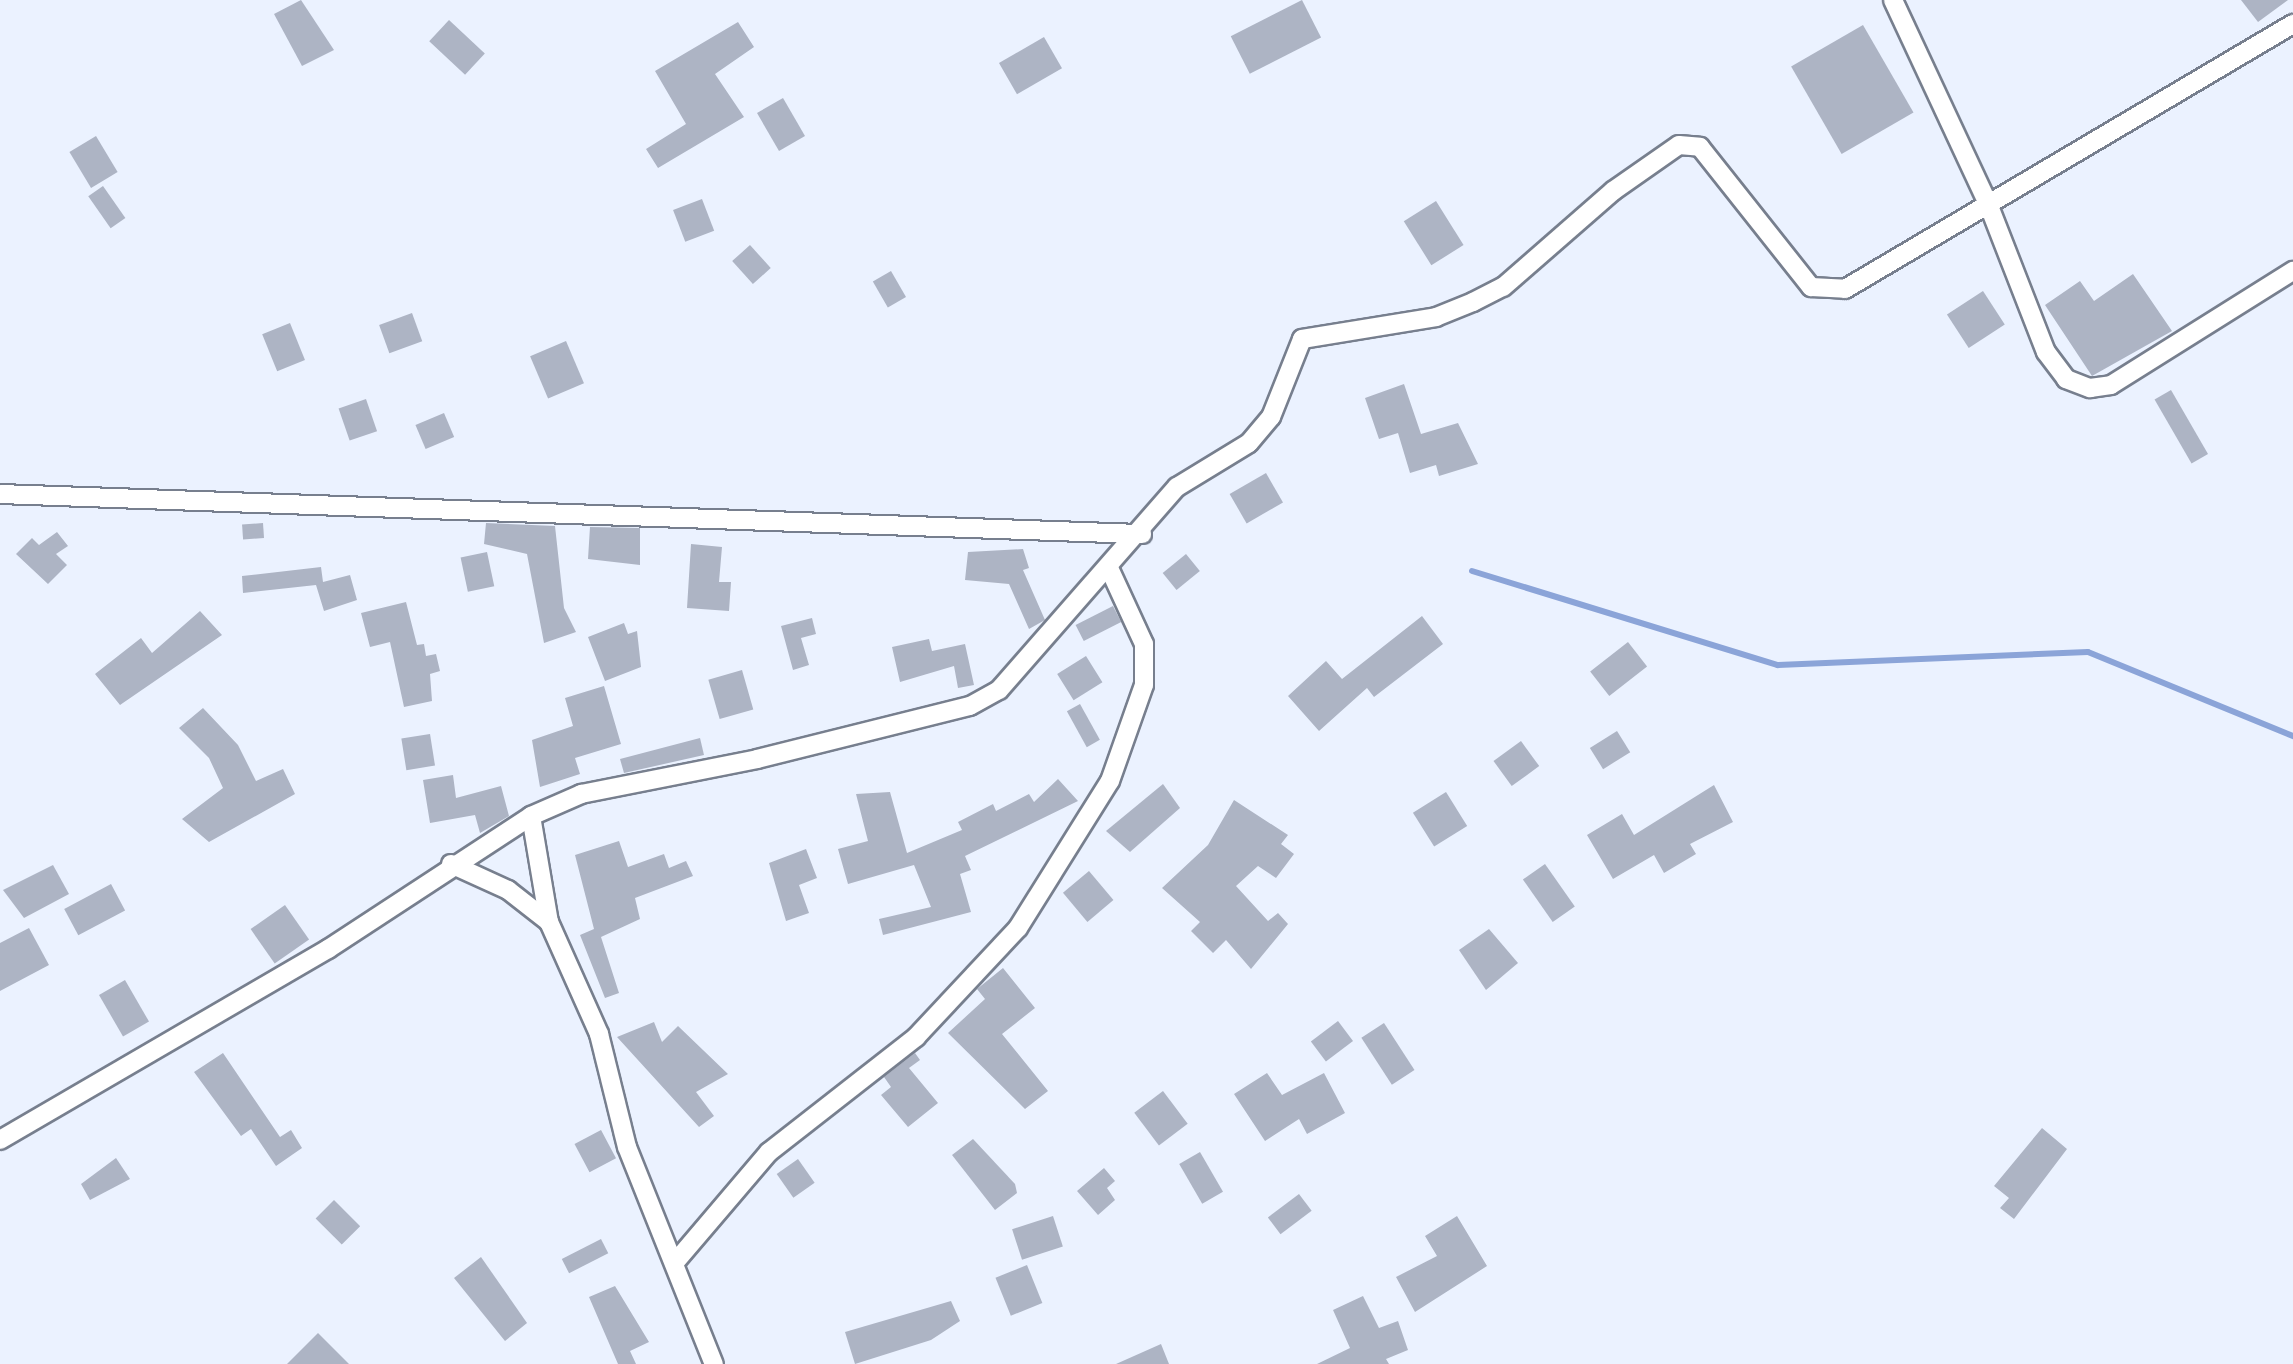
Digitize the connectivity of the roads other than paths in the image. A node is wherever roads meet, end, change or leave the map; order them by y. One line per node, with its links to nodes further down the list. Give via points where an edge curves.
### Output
1 (1893, 0): 3 (street)
2 (2293, 24): 3 (street)
3 (1989, 206): 4 (street, via 2046,352 2066,379 2090,388 2111,385); 6 (street, via 1845,289 1828,292 1811,287 1790,266 1700,147 1679,145 1613,191 1503,287 1436,317 1302,339 1263,425 1249,443 1177,487)
4 (2293, 271)
5 (0, 494): 6 (street)
6 (1142, 534): 7 (street)
7 (1110, 570): 8 (street, via 1020,672 970,706 581,794); 12 (street, via 1144,644 1144,685 1110,781 1018,928 916,1037 769,1152)
8 (531, 816): 9 (street); 10 (street)
9 (451, 864): 10 (street, via 508,890); 11 (street, via 328,949)
10 (549, 922): 12 (street, via 599,1034 627,1147)
11 (0, 1140)
12 (677, 1260): 13 (street)
13 (714, 1364)

